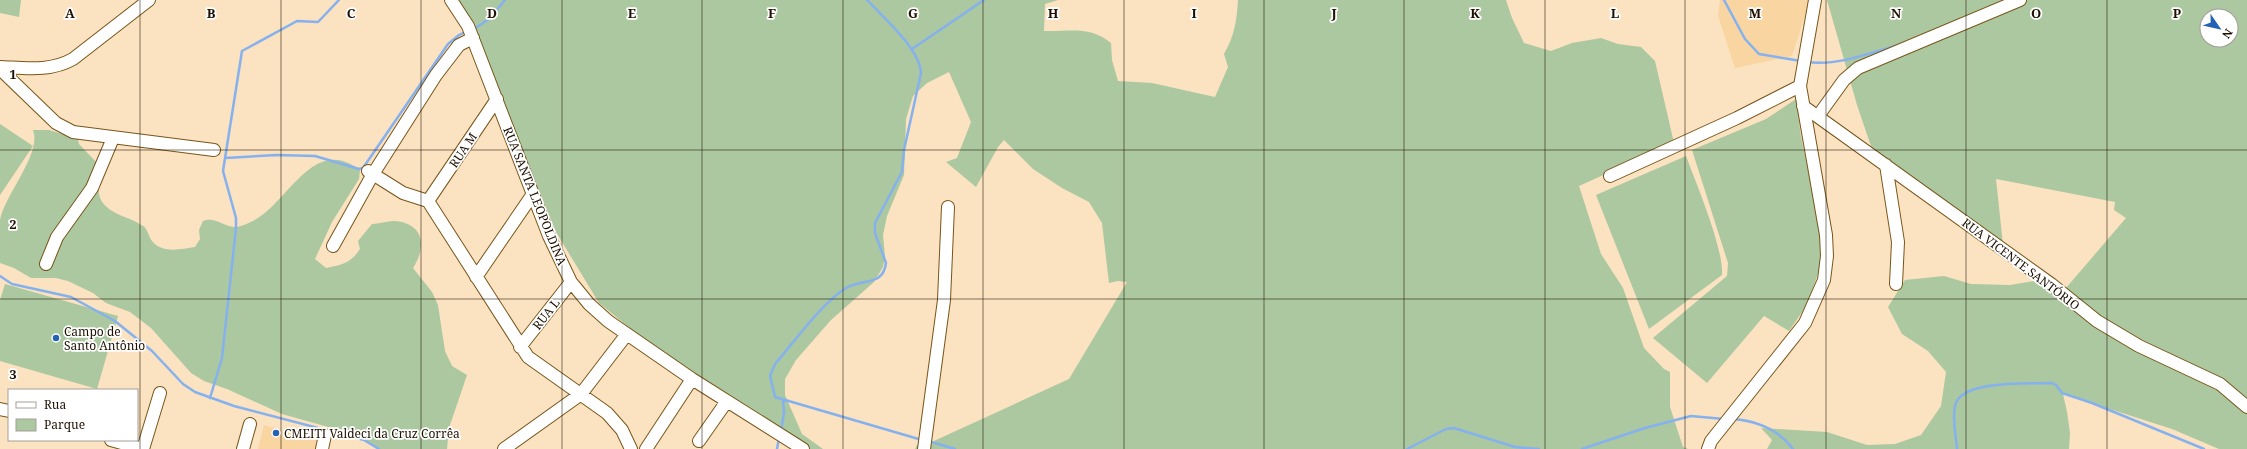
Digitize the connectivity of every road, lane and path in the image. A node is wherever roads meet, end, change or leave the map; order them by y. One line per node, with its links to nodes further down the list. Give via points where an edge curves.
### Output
1 (149, 0): 6 (street, via 62,65 51,68)
2 (451, 0): 5 (street, RUA SANTA LEOPOLDINA, via 465,19)
3 (1815, 0): 7 (street)
4 (2020, 0): 10 (street, via 1858,68 1844,80)
5 (473, 38): 8 (street, RUA SANTA LEOPOLDINA); 14 (street, via 459,45)
6 (0, 68): 11 (street, via 64,129 84,135)
7 (1800, 86): 9 (street); 15 (street)
8 (497, 99): 16 (street, RUA SANTA LEOPOLDINA); 17 (street, RUA M)
9 (1803, 106): 10 (street, RUA VICENTE SANTÓRIO); 43 (street, via 1826,235 1828,256 1824,280 1805,323)
10 (1818, 116): 13 (street, RUA VICENTE SANTÓRIO)
11 (113, 138): 12 (street); 20 (street, via 92,188 57,237)
12 (214, 150)
13 (1886, 165): 23 (street, via 1898,242); 30 (street, RUA VICENTE SANTÓRIO, via 2051,284 2097,321 2139,346 2220,384)
14 (370, 172): 17 (street, via 403,193); 19 (street)
15 (1610, 176)
16 (533, 194): 21 (street); 22 (street, RUA SANTA LEOPOLDINA)
17 (428, 201): 21 (street)
18 (948, 207): 42 (street, via 944,300)
19 (333, 246)
20 (46, 264)
21 (476, 277): 25 (street)
22 (571, 282): 24 (street, RUA SANTA LEOPOLDINA, via 589,304); 25 (street, RUA L)
23 (1896, 284)
24 (627, 334): 26 (street, RUA SANTA LEOPOLDINA); 28 (street)
25 (520, 347): 28 (street, via 532,362)
26 (692, 379): 29 (street, RUA SANTA LEOPOLDINA); 40 (street)
27 (160, 393): 35 (street)
28 (581, 394): 38 (street); 39 (street, via 616,422)
29 (727, 401): 34 (street); 41 (street, RUA SANTA LEOPOLDINA)
30 (2247, 407)
31 (250, 424): 36 (street)
32 (324, 436): 37 (street)
33 (115, 441): 35 (street)
34 (699, 441)
35 (143, 449)
36 (244, 449)
37 (322, 449)
38 (504, 449)
39 (631, 449)
40 (646, 449)
41 (804, 449)
42 (924, 449)
43 (1708, 449)

